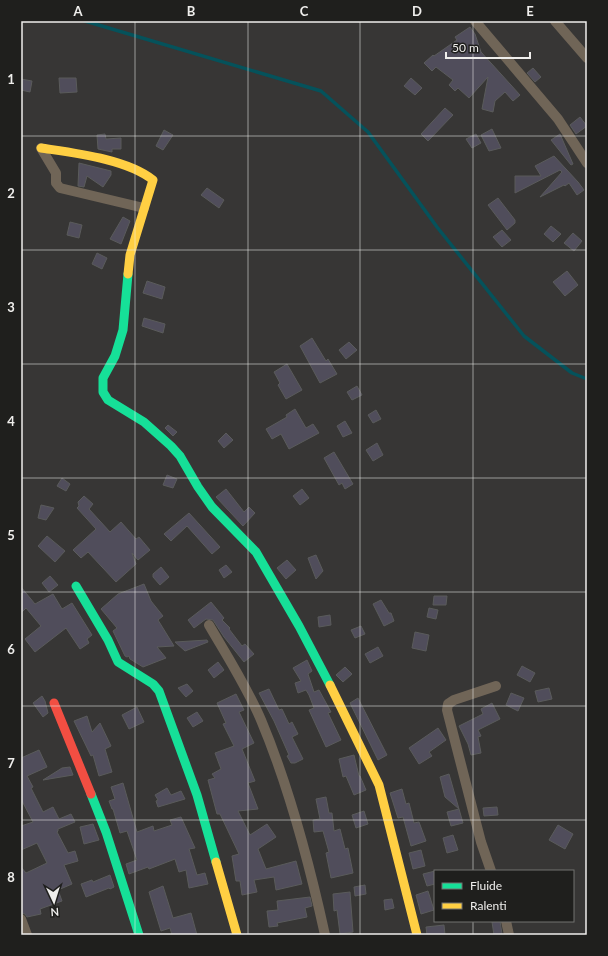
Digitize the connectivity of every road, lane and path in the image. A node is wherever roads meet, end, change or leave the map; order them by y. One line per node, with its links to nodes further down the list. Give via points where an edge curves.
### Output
1 (475, 21): 5 (street, via 558,119)
2 (555, 21): 3 (street)
3 (587, 58)
4 (41, 148): 6 (street, via 56,173 56,183 60,188); 6 (street, via 113,162 146,174 151,177 153,183)
5 (587, 163)
6 (144, 208): 18 (street, via 130,255 123,330 115,356 103,378 103,392 108,400 144,422 180,456 212,507 256,552 299,626 379,785)
7 (76, 586): 16 (street, via 118,662 153,684 159,691 197,795)
8 (209, 625): 17 (street, via 261,719 289,793)
9 (496, 686): 11 (street, via 454,700 448,704 447,710)
10 (54, 703): 15 (street, via 106,832)
11 (491, 870)
12 (21, 919): 14 (street)
13 (506, 922): 19 (street)
14 (27, 935)
15 (140, 935)
16 (237, 935)
17 (325, 935)
18 (416, 935)
19 (509, 935)

